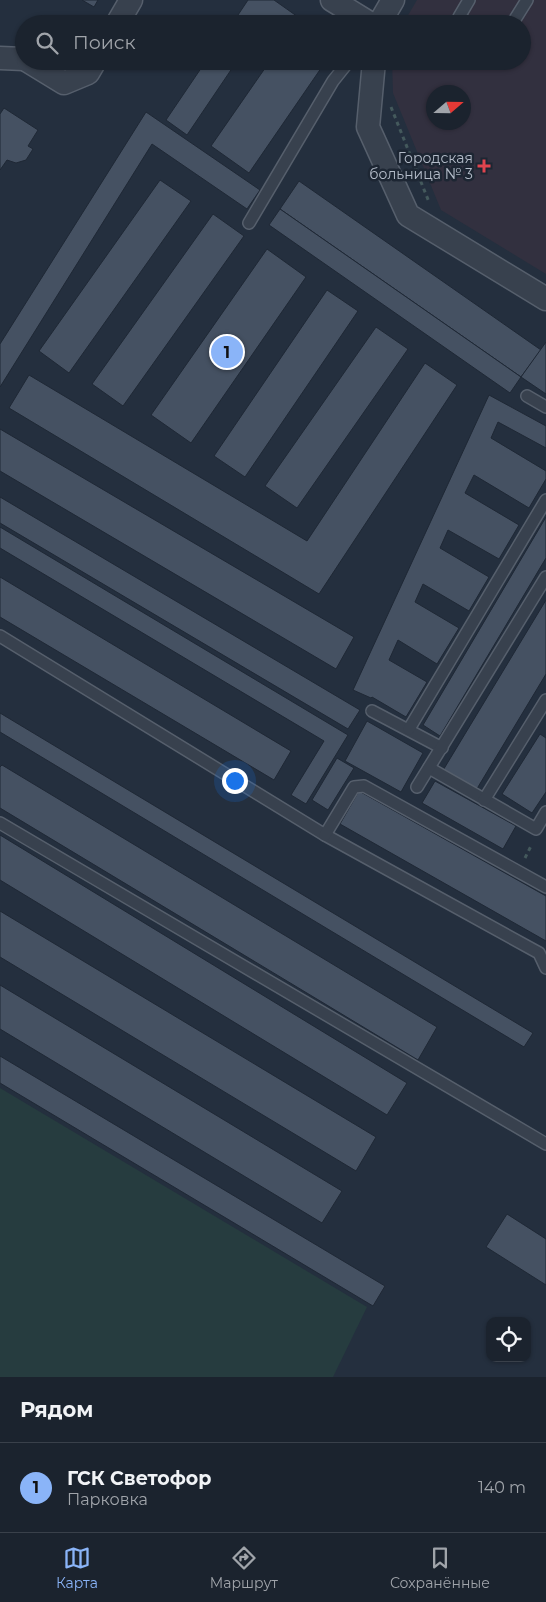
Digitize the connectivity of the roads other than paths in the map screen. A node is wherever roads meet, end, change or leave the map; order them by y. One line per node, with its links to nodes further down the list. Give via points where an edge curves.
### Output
1 (131, 0): 6 (street)
2 (332, 0): 7 (street)
3 (392, 0): 8 (street)
4 (469, 0): 9 (lane)
5 (527, 0): 10 (lane)
6 (122, 15)
7 (356, 15)
8 (384, 15)
9 (460, 15)
10 (518, 15)
11 (0, 58): 12 (street)
12 (15, 59)
13 (43, 70): 14 (street, via 64,83)
14 (90, 70)
15 (342, 70): 17 (lane)
16 (373, 70): 18 (street, via 368,127 408,215)
17 (249, 222)
18 (546, 299)
19 (527, 396): 20 (lane)
20 (546, 407)
21 (546, 500): 26 (lane)
22 (546, 577): 27 (lane)
23 (0, 636): 33 (lane)
24 (546, 700): 30 (lane)
25 (372, 710): 26 (lane)
26 (409, 729): 27 (lane)
27 (442, 748): 28 (lane)
28 (429, 768): 29 (lane); 30 (lane)
29 (418, 788)
30 (484, 800): 31 (lane, via 536,829)
31 (546, 812)
32 (0, 823): 36 (lane)
33 (325, 835): 34 (lane, via 354,788 364,786); 35 (lane, via 539,953)
34 (546, 887)
35 (546, 968)
36 (546, 1144)

